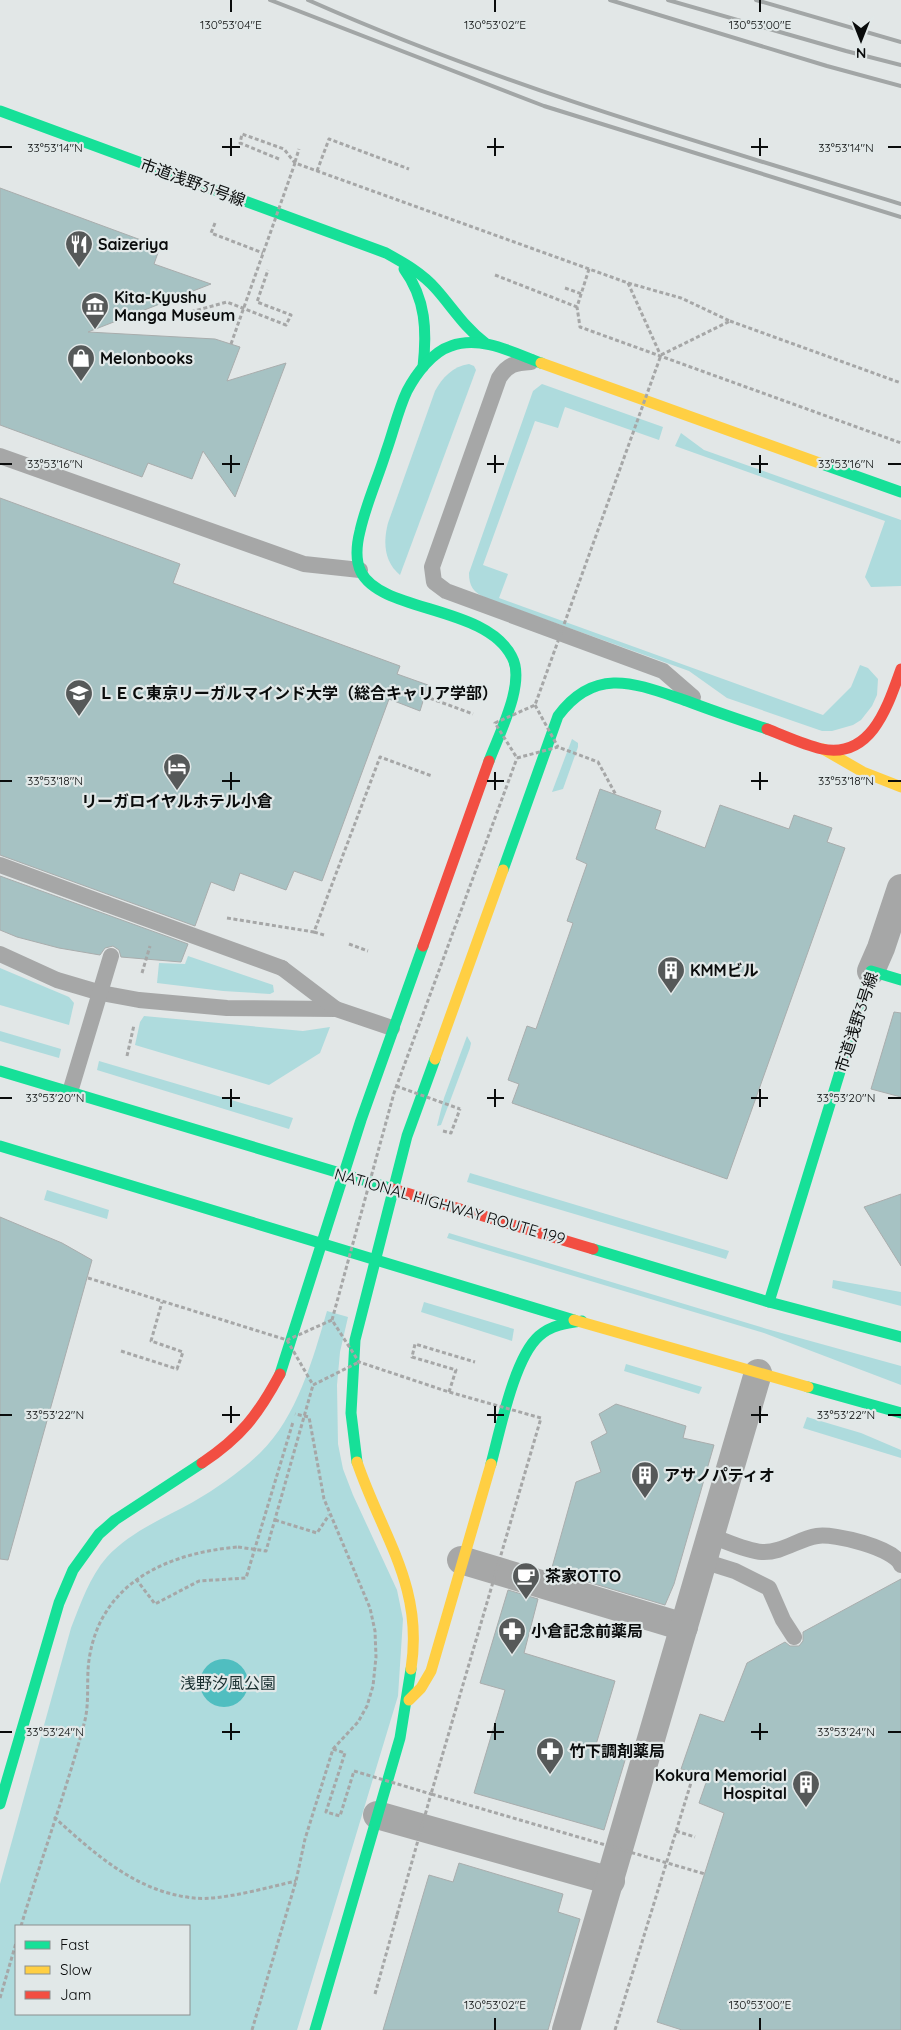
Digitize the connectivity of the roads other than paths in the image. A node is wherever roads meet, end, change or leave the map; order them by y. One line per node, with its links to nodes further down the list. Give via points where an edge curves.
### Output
1 (0, 111): 2 (main road, 市道浅野31号線)
2 (386, 253): 3 (main road, 市道浅野31号線, via 423,276 470,332); 5 (main road, via 412,279 420,294 425,316)
3 (485, 343): 4 (main road); 5 (main road, via 452,345)
4 (535, 362): 7 (main road); 10 (lane, via 514,363 506,367 499,378 432,567 434,582 446,591 663,671)
5 (423, 367): 8 (main road, via 407,392 360,530)
6 (0, 456): 8 (lane, via 304,564)
7 (901, 492)
8 (360, 570): 21 (main road, via 371,586 486,631 512,656 517,683)
9 (901, 669): 11 (main road, via 878,727 867,739 839,750)
10 (704, 707): 11 (main road); 26 (main road, via 635,683 619,682 590,687 577,695 558,716 407,1136)
11 (823, 749): 12 (main road, via 863,772)
12 (901, 787)
13 (0, 865): 20 (lane, bridge, via 282,968)
14 (901, 888): 17 (street, 市道浅野3号線)
15 (0, 954): 19 (lane, via 57,980)
16 (111, 956): 19 (lane)
17 (872, 971): 18 (main road); 29 (main road, 市道浅野3号線)
18 (901, 980)
19 (101, 993): 20 (lane, via 227,1008); 23 (lane)
20 (336, 1009): 21 (lane)
21 (392, 1028): 25 (main road)
22 (0, 1071): 23 (main road, NATIONAL HIGHWAY ROUTE 199)
23 (70, 1092): 25 (main road, NATIONAL HIGHWAY ROUTE 199)
24 (0, 1146): 27 (main road)
25 (343, 1174): 26 (main road, NATIONAL HIGHWAY ROUTE 199); 27 (main road)
26 (393, 1189): 28 (main road); 29 (main road, NATIONAL HIGHWAY ROUTE 199)
27 (321, 1244): 28 (main road); 40 (main road, via 284,1367 261,1410 219,1452 115,1520 73,1570 59,1603)
28 (374, 1260): 30 (main road); 39 (main road, via 355,1340 352,1434 366,1488 397,1554 409,1590 414,1627)
29 (769, 1302): 31 (main road, NATIONAL HIGHWAY ROUTE 199)
30 (582, 1322): 32 (main road); 35 (main road, via 564,1323 547,1329 535,1338 524,1354)
31 (901, 1337)
32 (758, 1373): 33 (main road); 34 (street)
33 (901, 1413)
34 (707, 1548): 36 (lane, via 774,1551 818,1536 832,1536 883,1550 899,1559); 37 (street); 38 (lane, via 735,1571 769,1588)
35 (462, 1560): 37 (street); 39 (main road, via 430,1671 422,1688)
36 (901, 1565)
37 (684, 1627): 42 (street)
38 (794, 1637)
39 (406, 1702): 41 (main road, via 400,1738)
40 (0, 1804)
41 (377, 1815): 42 (street); 43 (main road)
42 (611, 1881): 44 (street)
43 (315, 2030)
44 (566, 2030)

